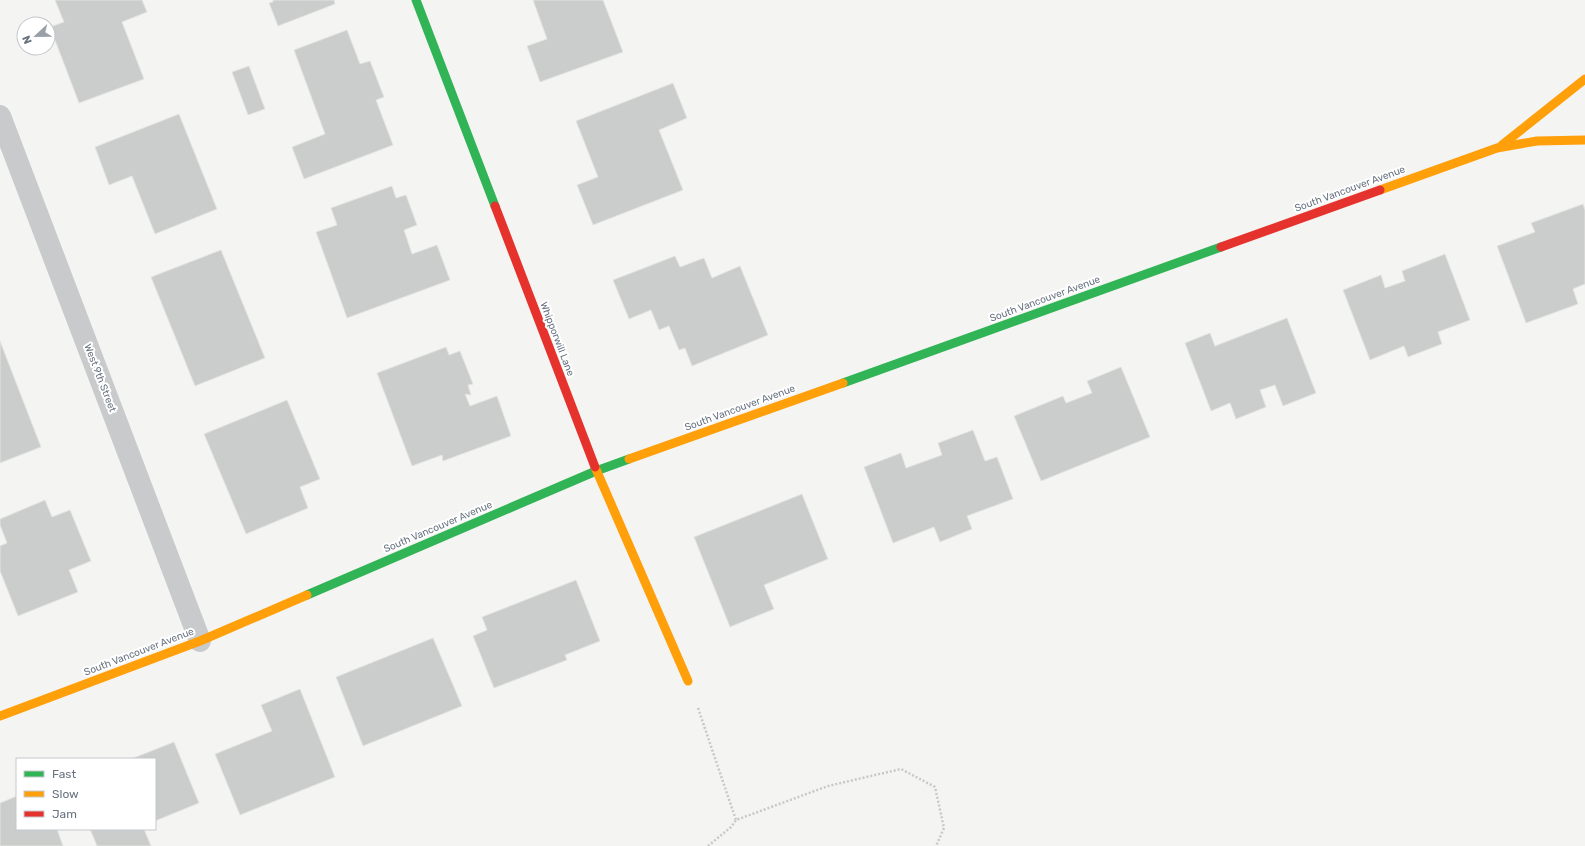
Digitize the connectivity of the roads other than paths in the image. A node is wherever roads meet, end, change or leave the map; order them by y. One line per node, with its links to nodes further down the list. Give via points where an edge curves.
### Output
1 (416, 0): 6 (street, Whipporwill Lane)
2 (1585, 79): 5 (street, South Vancouver Avenue)
3 (0, 116): 7 (street, West 9th Street)
4 (1585, 140): 5 (street, South Vancouver Avenue, via 1538,141)
5 (1497, 148): 6 (street, South Vancouver Avenue)
6 (596, 471): 7 (street, South Vancouver Avenue); 8 (street, Whipporwill Lane)
7 (200, 641): 9 (street, South Vancouver Avenue)
8 (688, 681)
9 (0, 716)

